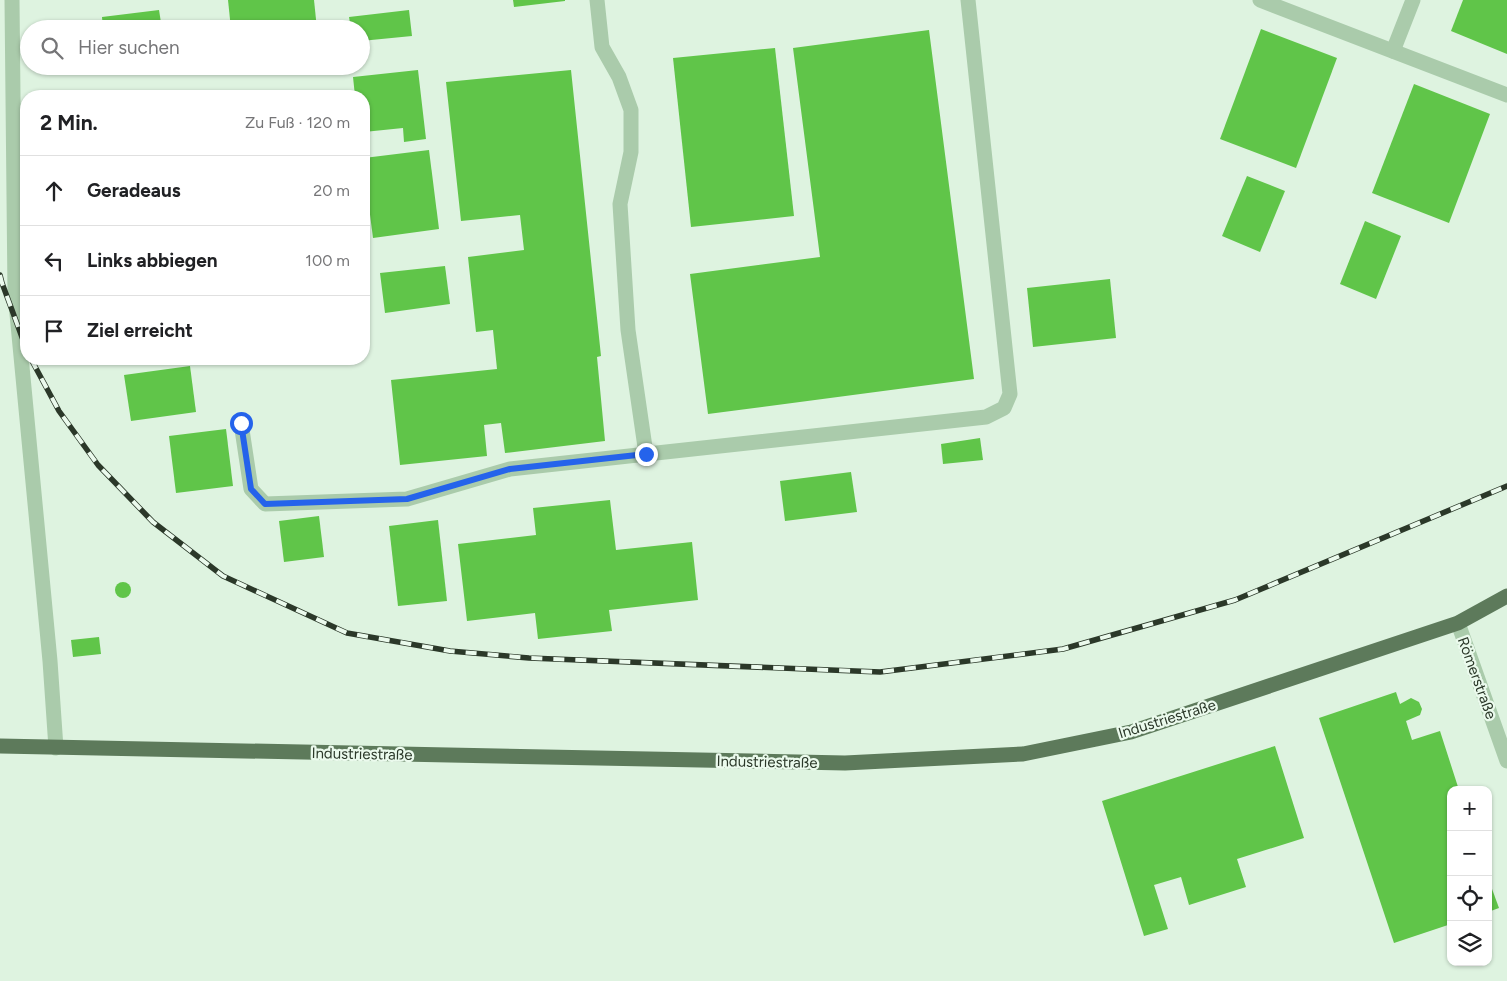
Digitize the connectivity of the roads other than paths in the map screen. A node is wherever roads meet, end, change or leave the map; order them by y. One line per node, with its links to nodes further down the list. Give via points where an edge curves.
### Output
1 (12, 0): 8 (street, via 15,293)
2 (597, 0): 11 (street, via 602,47 619,76 631,110 631,152 620,204 628,330)
3 (968, 0): 11 (street, via 1010,394 1004,408 986,416)
4 (1260, 0): 6 (street)
5 (1413, 0): 6 (street)
6 (1393, 51): 7 (street)
7 (1507, 95)
8 (20, 346)
9 (22, 365): 15 (street)
10 (241, 423): 11 (street, via 251,489 265,504 407,499 510,469)
11 (646, 454)
12 (1507, 596): 13 (main road, Industriestraße)
13 (1458, 623): 15 (main road, Industriestraße, via 1131,732 1023,754 845,763); 16 (street, Römerstraße)
14 (0, 746): 15 (main road, Industriestraße)
15 (56, 748)
16 (1507, 761)

